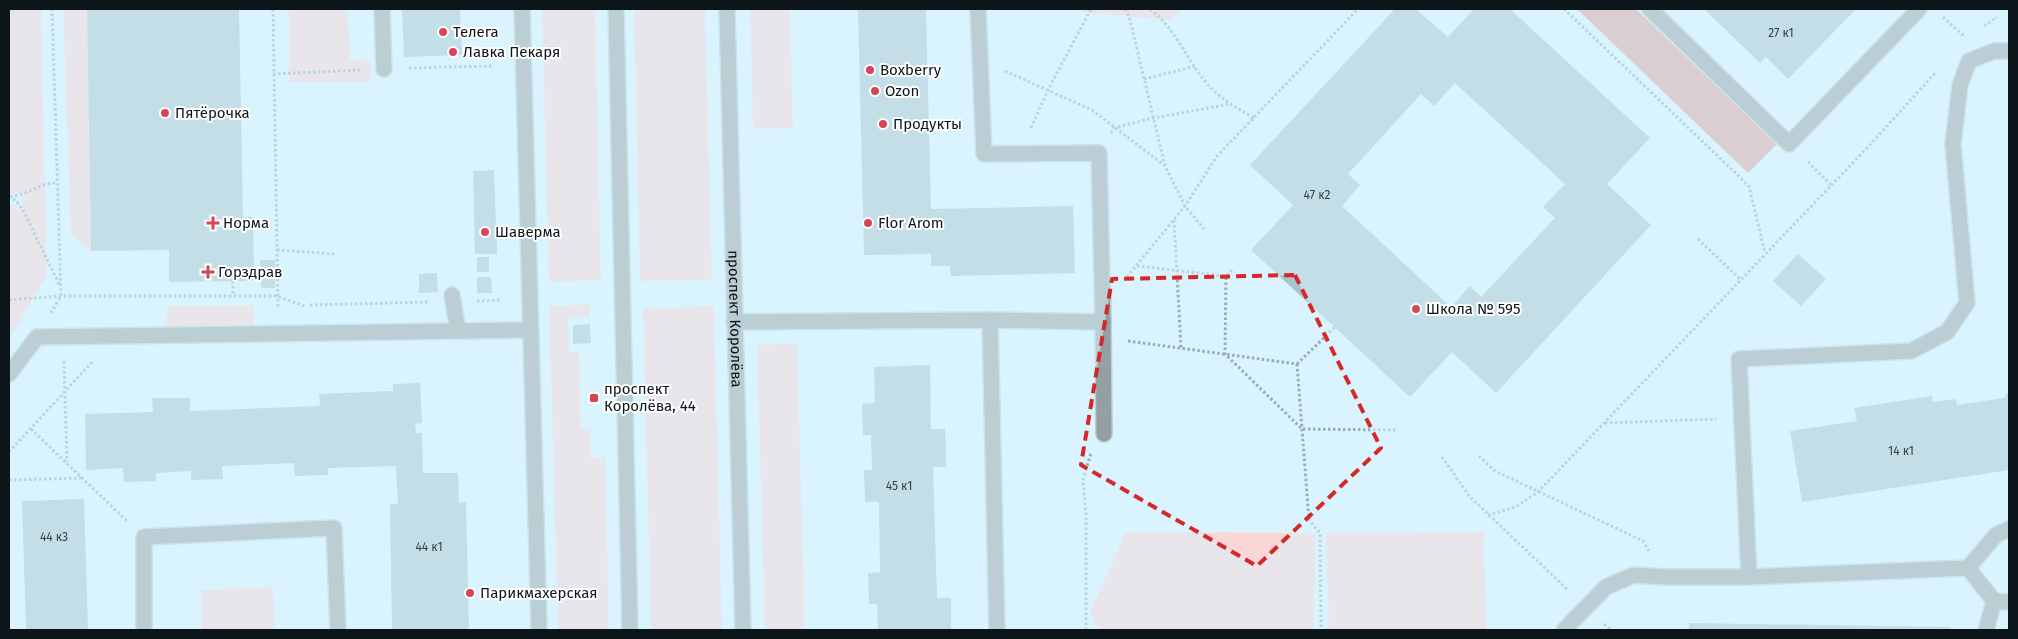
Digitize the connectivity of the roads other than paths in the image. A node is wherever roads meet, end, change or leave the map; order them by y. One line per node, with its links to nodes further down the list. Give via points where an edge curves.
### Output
1 (382, 9): 9 (street)
2 (522, 9): 13 (street)
3 (616, 9): 25 (street)
4 (727, 9): 12 (street, проспект Королёва)
5 (978, 9): 14 (street, via 984,154 1099,153)
6 (1650, 9): 7 (street, via 1789,144)
7 (1919, 9)
8 (2009, 51): 20 (street, via 1994,51 1969,61 1960,86 1953,144 1967,303 1947,332 1911,351 1739,359)
9 (384, 69)
10 (453, 298): 15 (street)
11 (990, 320): 12 (street); 14 (street); 27 (street)
12 (734, 322): 26 (street, проспект Королёва)
13 (530, 330): 15 (street); 24 (street)
14 (1103, 330): 17 (street)
15 (458, 331): 16 (street, via 37,337)
16 (9, 374)
17 (1104, 434)
18 (2009, 529): 19 (street, via 1996,535)
19 (1968, 568): 20 (street); 21 (street)
20 (1749, 577): 28 (street, via 1634,575 1606,587)
21 (2002, 602): 29 (street)
22 (144, 630): 23 (street, via 144,537 334,528)
23 (338, 630)
24 (539, 630)
25 (630, 630)
26 (743, 630)
27 (997, 630)
28 (1564, 630)
29 (1986, 630)

